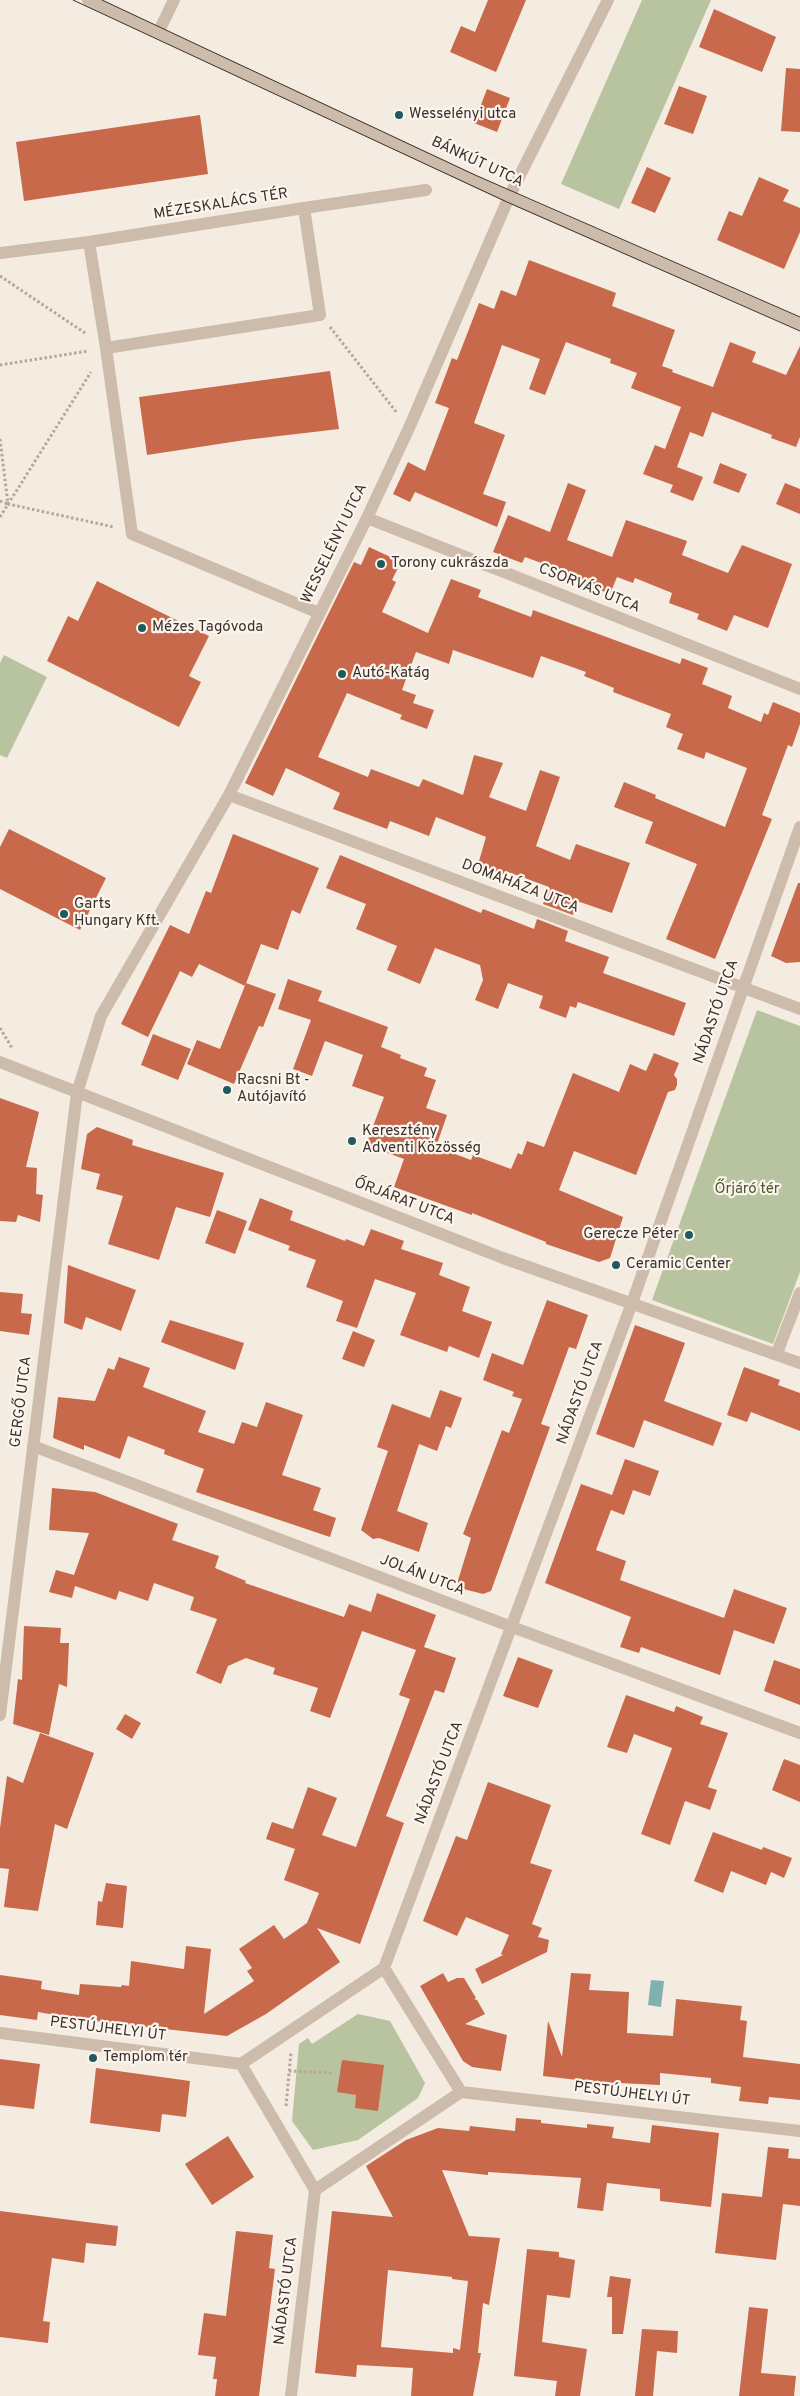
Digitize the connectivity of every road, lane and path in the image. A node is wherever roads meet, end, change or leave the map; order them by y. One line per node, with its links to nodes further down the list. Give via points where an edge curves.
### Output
1 (88, 0): 4 (street, BÁNKÚT UTCA)
2 (174, 0): 4 (street)
3 (608, 0): 6 (street, WESSELÉNYI UTCA)
4 (158, 33): 6 (street, BÁNKÚT UTCA)
5 (426, 190): 7 (street)
6 (509, 197): 12 (street, BÁNKÚT UTCA); 15 (street, WESSELÉNYI UTCA)
7 (304, 208): 8 (street, MÉZESKALÁCS TÉR); 11 (street, MÉZESKALÁCS TÉR)
8 (89, 242): 9 (street, MÉZESKALÁCS TÉR); 13 (street)
9 (0, 253)
10 (0, 276): 13 (path)
11 (320, 315): 13 (street); 15 (path)
12 (800, 324)
13 (106, 348): 14 (path); 18 (path); 21 (street)
14 (0, 365)
15 (409, 428): 20 (street, WESSELÉNYI UTCA)
16 (0, 439): 18 (path)
17 (0, 501): 18 (path)
18 (8, 504): 19 (path); 21 (path)
19 (0, 517)
20 (367, 518): 22 (street, WESSELÉNYI UTCA); 23 (street, CSORVÁS UTCA)
21 (132, 531): 22 (street, via 132,534)
22 (319, 614): 24 (street, WESSELÉNYI UTCA)
23 (800, 689)
24 (229, 795): 26 (street, DOMAHÁZA UTCA); 29 (street, WESSELÉNYI UTCA, via 101,1016)
25 (800, 827): 26 (street, NÁDASTÓ UTCA)
26 (743, 988): 27 (street, DOMAHÁZA UTCA); 31 (street, NÁDASTÓ UTCA)
27 (800, 1009)
28 (0, 1062): 29 (street, ŐRJÁRAT UTCA)
29 (77, 1093): 31 (street, ŐRJÁRAT UTCA, via 503,1258); 34 (street, GERGŐ UTCA)
30 (800, 1293): 32 (street)
31 (632, 1303): 32 (street, ŐRJÁRAT UTCA); 35 (street, NÁDASTÓ UTCA)
32 (778, 1354): 33 (street, ŐRJÁRAT UTCA)
33 (800, 1363)
34 (34, 1446): 35 (street, JOLÁN UTCA); 36 (street, GERGŐ UTCA)
35 (512, 1628): 37 (street, JOLÁN UTCA); 38 (street, NÁDASTÓ UTCA)
36 (0, 1715)
37 (800, 1733)
38 (384, 1968): 39 (street); 44 (street)
39 (293, 2029): 41 (street); 42 (path)
40 (0, 2033): 41 (street, PESTÚJHELYI ÚT)
41 (241, 2064): 46 (street)
42 (290, 2071): 43 (path); 46 (path)
43 (332, 2073)
44 (461, 2092): 45 (street, PESTÚJHELYI ÚT); 47 (street)
45 (800, 2131)
46 (284, 2136): 47 (street)
47 (315, 2190): 48 (street, NÁDASTÓ UTCA)
48 (291, 2396)

